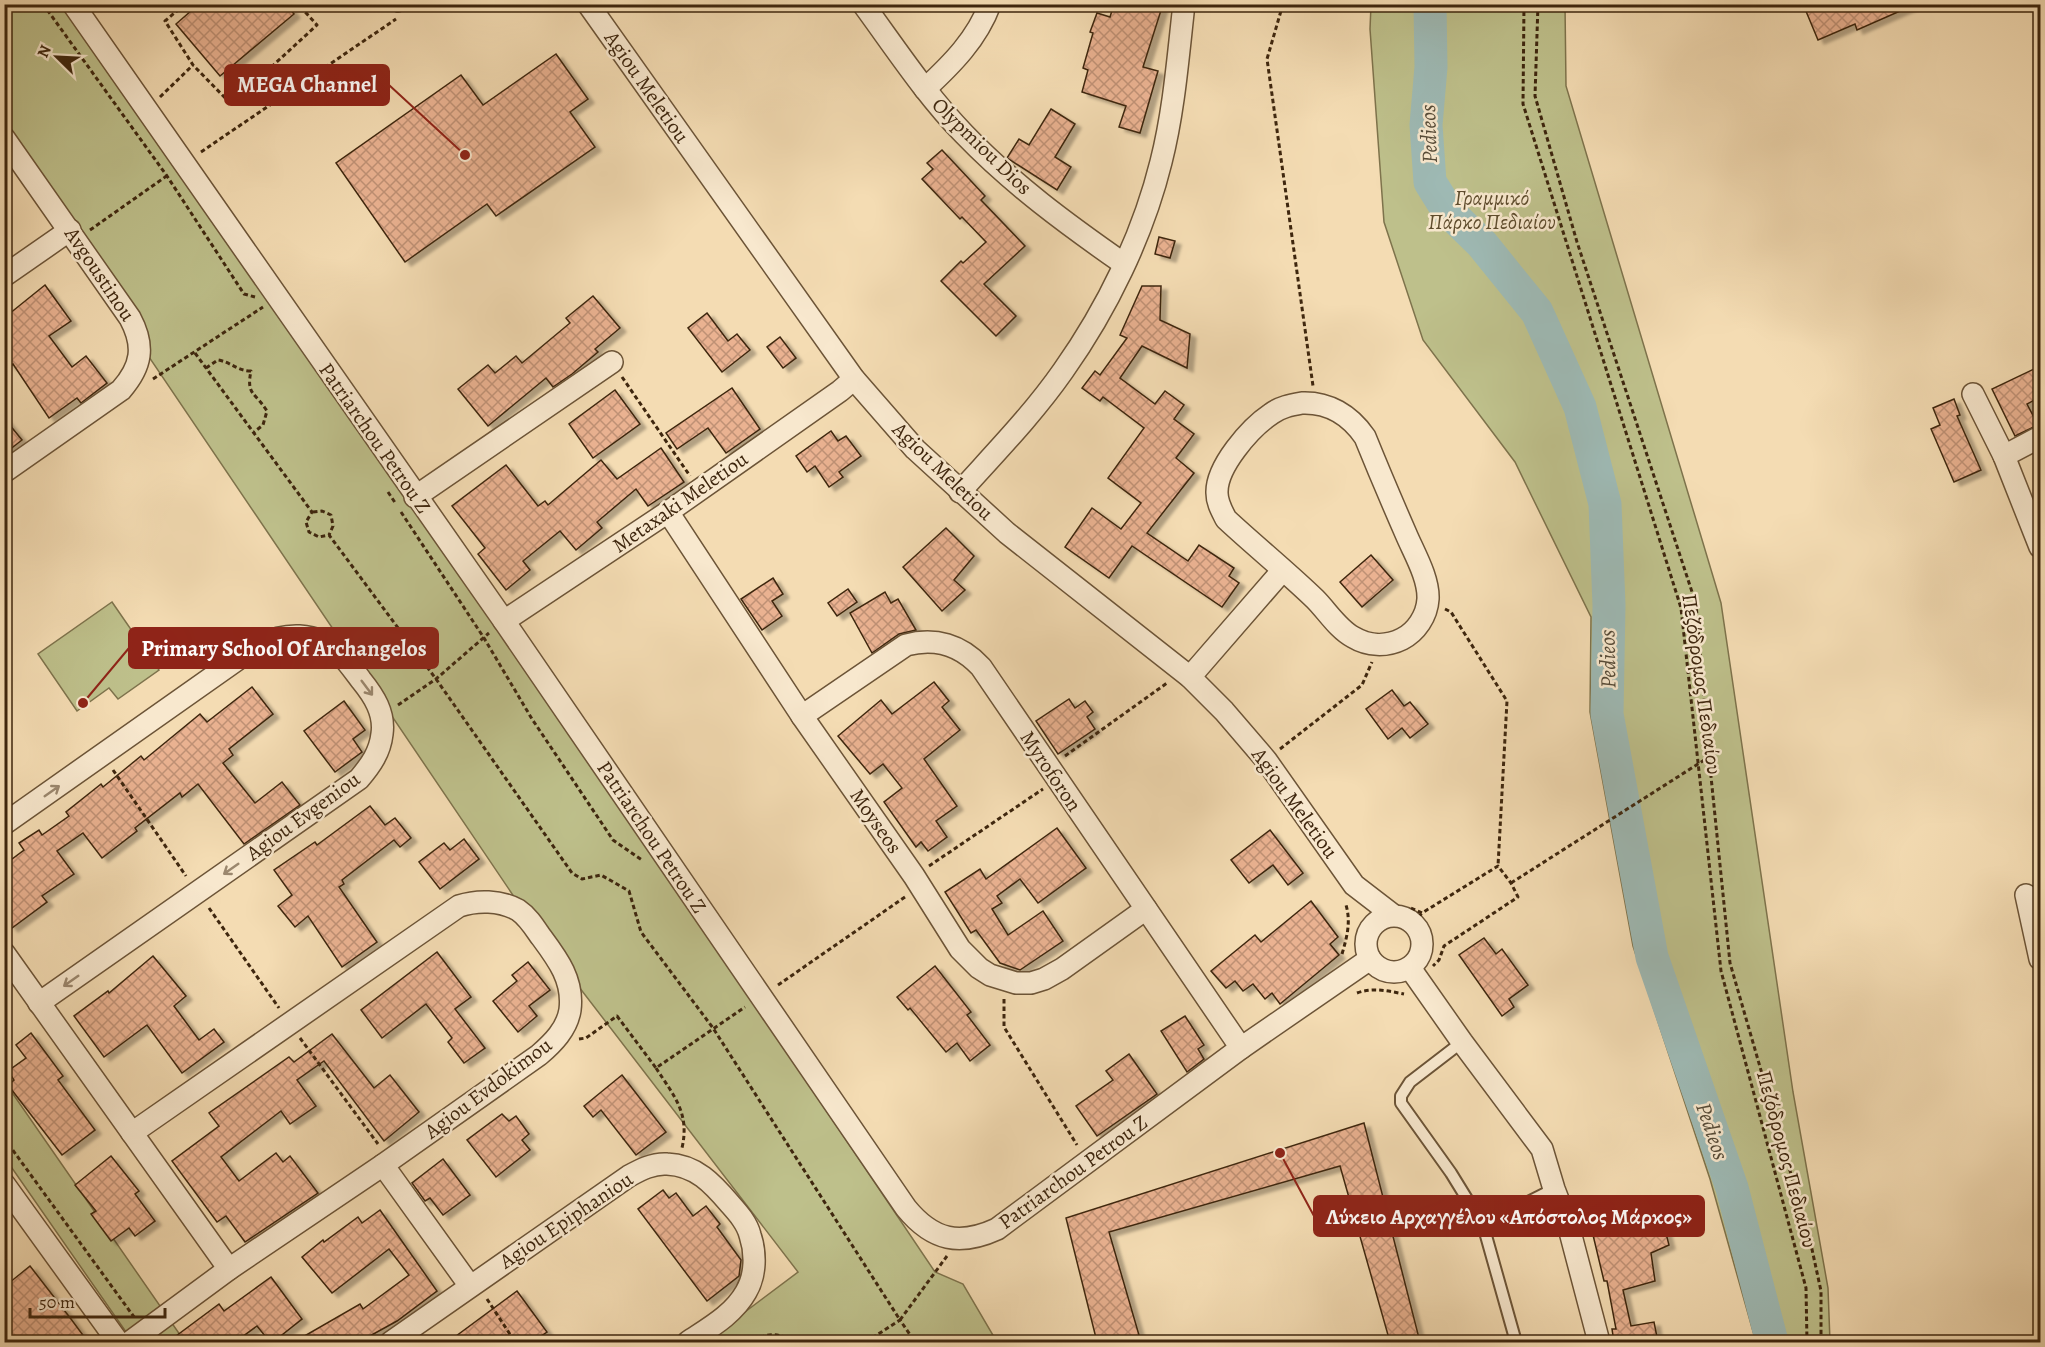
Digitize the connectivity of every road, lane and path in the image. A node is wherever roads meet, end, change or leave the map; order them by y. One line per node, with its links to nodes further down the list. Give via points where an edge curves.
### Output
1 (43, 4): 20 (path)
2 (73, 4): 17 (street, Patriarchou Petrou Z)
3 (185, 4): 13 (path, via 165,21)
4 (298, 4): 14 (path, via 317,25)
5 (588, 4): 27 (street, Agiou Meletiou)
6 (863, 4): 15 (street, Olypmiou Dios)
7 (990, 4): 15 (street, via 954,63)
8 (1184, 4): 22 (street, via 1161,163)
9 (1283, 4): 30 (path, via 1267,59)
10 (1524, 4): 55 (path, Πεζόδρομος Πεδιαίου, via 1523,104 1681,608)
11 (1538, 4): 53 (path, via 1535,96 1577,242 1696,604)
12 (400, 17): 16 (path)
13 (193, 65): 14 (path, via 231,104); 17 (path)
14 (273, 65): 16 (path)
15 (925, 88): 22 (street, Olypmiou Dios, via 999,167)
16 (292, 90): 19 (path)
17 (148, 110): 19 (street, Patriarchou Petrou Z)
18 (4, 138): 21 (street, Avgoustinou)
19 (185, 163): 20 (path); 38 (street, Patriarchou Petrou Z)
20 (167, 176): 21 (path); 24 (path, via 244,294 262,299 265,306)
21 (73, 234): 23 (street); 28 (street, Avgoustinou, via 136,329 140,352)
22 (1124, 264): 37 (street, via 1062,372)
23 (4, 276)
24 (195, 353): 26 (path); 28 (path, via 140,388)
25 (612, 362): 35 (path); 38 (street)
26 (206, 368): 31 (path); 31 (path, via 218,360 242,371 251,370 248,384 267,411 263,425)
27 (854, 379): 35 (street, Metaxaki Meletiou); 37 (street, Agiou Meletiou, via 915,449)
28 (121, 390): 34 (street, Avgoustinou)
29 (1973, 394): 33 (street)
30 (1315, 403): 43 (street, via 1288,405 1258,424 1226,462 1216,492 1226,519); 44 (street, via 1346,417 1365,437 1415,555)
31 (253, 432): 39 (path)
32 (2040, 437): 33 (street)
33 (2004, 456): 42 (street)
34 (4, 472)
35 (699, 489): 40 (street, Metaxaki Meletiou)
36 (386, 490): 46 (path)
37 (960, 492): 48 (street, Agiou Meletiou)
38 (415, 497): 45 (street, Patriarchou Petrou Z)
39 (312, 512): 41 (path, via 322,510 331,515 333,526); 41 (path, via 306,522 309,532 319,537)
40 (668, 512): 45 (street, Metaxaki Meletiou); 51 (street, Moyseos)
41 (329, 535): 49 (path)
42 (2040, 547)
43 (1282, 571): 47 (street, via 1351,636); 48 (street)
44 (1428, 597): 47 (street, via 1422,620 1414,631 1397,642); 58 (path, via 1451,612 1507,702)
45 (504, 621): 46 (path); 88 (street, Patriarchou Petrou Z, via 906,1208 923,1225)
46 (484, 638): 49 (path); 59 (path, via 532,719 613,840 640,857)
47 (1379, 645): 54 (path, via 1362,685)
48 (1185, 672): 54 (street, Agiou Meletiou); 56 (path)
49 (436, 679): 50 (path); 91 (path, via 572,873 582,879 601,875 629,891 641,932 713,1028)
50 (381, 716): 52 (street, Agiou Evgeniou, one-way to 50, via 255,647 282,636 309,637 341,655 372,693); 63 (street, Agiou Evgeniou, one-way to 63, via 379,749 359,778)
51 (802, 716): 56 (street, Myroforon, via 906,645 920,641 948,644 981,666); 60 (street, Moyseos)
52 (103, 755): 57 (street, Agiou Evgeniou, one-way to 52); 63 (path)
53 (1709, 757): 55 (path); 104 (path, via 1730,963 1810,1240 1821,1291)
54 (1266, 760): 62 (street, Agiou Meletiou)
55 (1697, 763): 61 (path); 103 (path, Πεζόδρομος Πεδιαίου, via 1721,971 1806,1288)
56 (1053, 773): 60 (path); 65 (street, Myroforon)
57 (4, 824)
58 (1498, 866): 61 (path); 67 (path)
59 (647, 867)
60 (914, 876): 73 (street, Moyseos, via 960,949 984,972)
61 (1511, 883): 72 (path, via 1518,897 1444,946 1439,960)
62 (1354, 885): 66 (street, Agiou Meletiou); 68 (street, Agiou Meletiou)
63 (197, 892): 75 (street, Agiou Evgeniou, one-way to 75); 76 (path)
64 (2026, 895): 71 (street)
65 (1146, 909): 73 (street, Moyseos, via 1044,979 1031,983); 78 (street, Myroforon)
66 (1387, 911): 67 (street, Agiou Meletiou); 67 (path, via 1404,905); 68 (street)
67 (1418, 918): 72 (street, via 1423,943)
68 (1368, 934): 70 (street, Agiou Meletiou, via 1366,947)
69 (4, 953): 75 (street)
70 (1370, 959): 72 (street, via 1378,967 1399,972); 78 (street, Patriarchou Petrou Z)
71 (2040, 959)
72 (1410, 980): 74 (path, via 1384,990); 77 (street)
73 (1005, 981): 82 (path, via 1004,1027)
74 (1356, 993)
75 (39, 1003): 80 (street)
76 (289, 1023): 80 (street, Agiou Evdokimou); 83 (path); 83 (street, Agiou Evdokimou, via 459,906 469,903 492,902 517,909 562,966 569,984 570,1012 553,1042)
77 (1462, 1042): 86 (street, via 1542,1149); 87 (lane, via 1410,1082 1401,1103)
78 (1241, 1048): 82 (street, Patriarchou Petrou Z)
79 (656, 1068): 84 (path, via 681,1108 686,1131)
80 (132, 1133): 89 (street)
81 (4, 1138): 92 (path)
82 (1087, 1162): 88 (street, Patriarchou Petrou Z, via 997,1229)
83 (386, 1163): 89 (street, Agiou Evdokimou); 90 (street)
84 (679, 1165): 90 (street, Agiou Epiphaniou, via 665,1163 629,1176); 96 (street, Agiou Epiphaniou, via 713,1183 750,1232 754,1250 753,1275 739,1303)
85 (4, 1184): 93 (street)
86 (1554, 1189): 87 (lane); 102 (street, via 1569,1228)
87 (1483, 1225): 101 (lane)
88 (959, 1240): 91 (path)
89 (229, 1269): 92 (street, Agiou Evdokimou)
90 (473, 1284): 94 (street, Agiou Epiphaniou); 95 (path)
91 (900, 1320): 99 (path); 100 (path)
92 (138, 1337)
93 (118, 1342)
94 (392, 1342)
95 (516, 1342)
96 (688, 1342)
97 (754, 1342): 98 (path, via 762,1336 778,1334)
98 (797, 1342)
99 (866, 1342)
100 (915, 1342)
101 (1516, 1342)
102 (1599, 1342)
103 (1806, 1342)
104 (1821, 1342)

